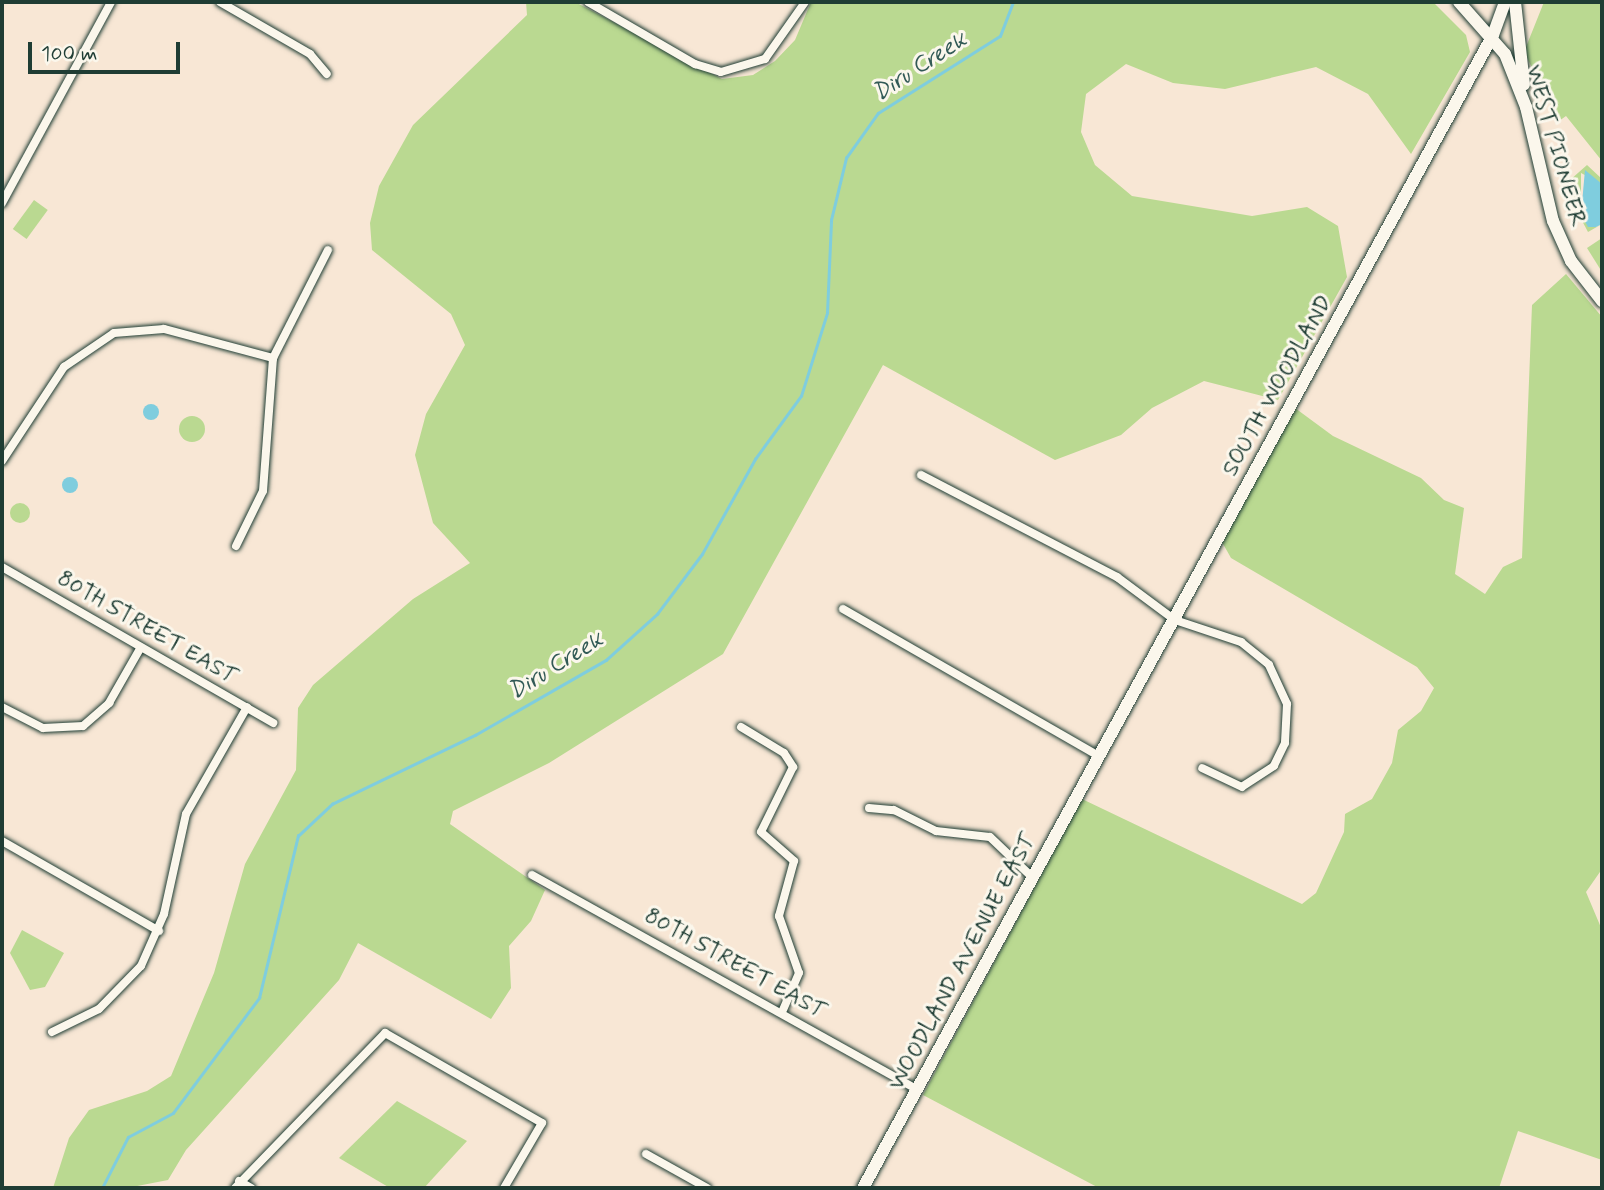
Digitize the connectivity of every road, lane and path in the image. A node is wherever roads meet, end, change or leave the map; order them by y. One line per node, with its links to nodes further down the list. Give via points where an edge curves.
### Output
1 (111, 2): 11 (street)
2 (220, 2): 9 (street, via 310,54)
3 (588, 2): 4 (street, via 704,68 734,71 758,63 784,39)
4 (804, 2)
5 (1459, 2): 8 (street)
6 (1505, 2): 8 (street, SOUTH WOODLAND)
7 (1515, 2): 10 (street)
8 (1493, 35): 10 (street, WEST PIONEER); 20 (street, SOUTH WOODLAND)
9 (327, 74)
10 (1526, 107): 13 (street, WEST PIONEER, via 1553,221 1571,261)
11 (2, 203)
12 (328, 250): 14 (street)
13 (1602, 301)
14 (273, 358): 15 (street, via 180,332 126,329 64,367); 17 (street, via 262,491)
15 (2, 461)
16 (920, 475): 20 (street, via 1117,577)
17 (236, 546)
18 (2, 567): 21 (street, 80TH STREET EAST)
19 (843, 609): 26 (street)
20 (1175, 620): 26 (street, SOUTH WOODLAND); 27 (street, via 1251,648 1279,679 1287,704 1285,743 1258,781 1232,785)
21 (141, 647): 22 (street, via 100,715 68,730 43,728); 23 (street, 80TH STREET EAST)
22 (2, 707)
23 (247, 707): 24 (street, 80TH STREET EAST); 32 (street, via 181,825)
24 (273, 723)
25 (741, 727): 33 (street, via 785,753 793,767 761,832 794,861 779,916 799,976)
26 (1099, 756): 31 (street, WOODLAND AVENUE EAST)
27 (1202, 768)
28 (869, 808): 31 (street, via 894,810 936,831 990,837)
29 (2, 842): 32 (street)
30 (532, 875): 33 (street, 80TH STREET EAST)
31 (1032, 877): 35 (street, WOODLAND AVENUE EAST)
32 (159, 931): 34 (street, via 116,996)
33 (783, 1010): 35 (street, 80TH STREET EAST)
34 (52, 1032)
35 (918, 1090): 41 (street, WOODLAND AVENUE EAST)
36 (646, 1154): 40 (street)
37 (237, 1185): 38 (street); 39 (street, via 385,1033 542,1123)
38 (251, 1188)
39 (504, 1188)
40 (707, 1188)
41 (863, 1188)

